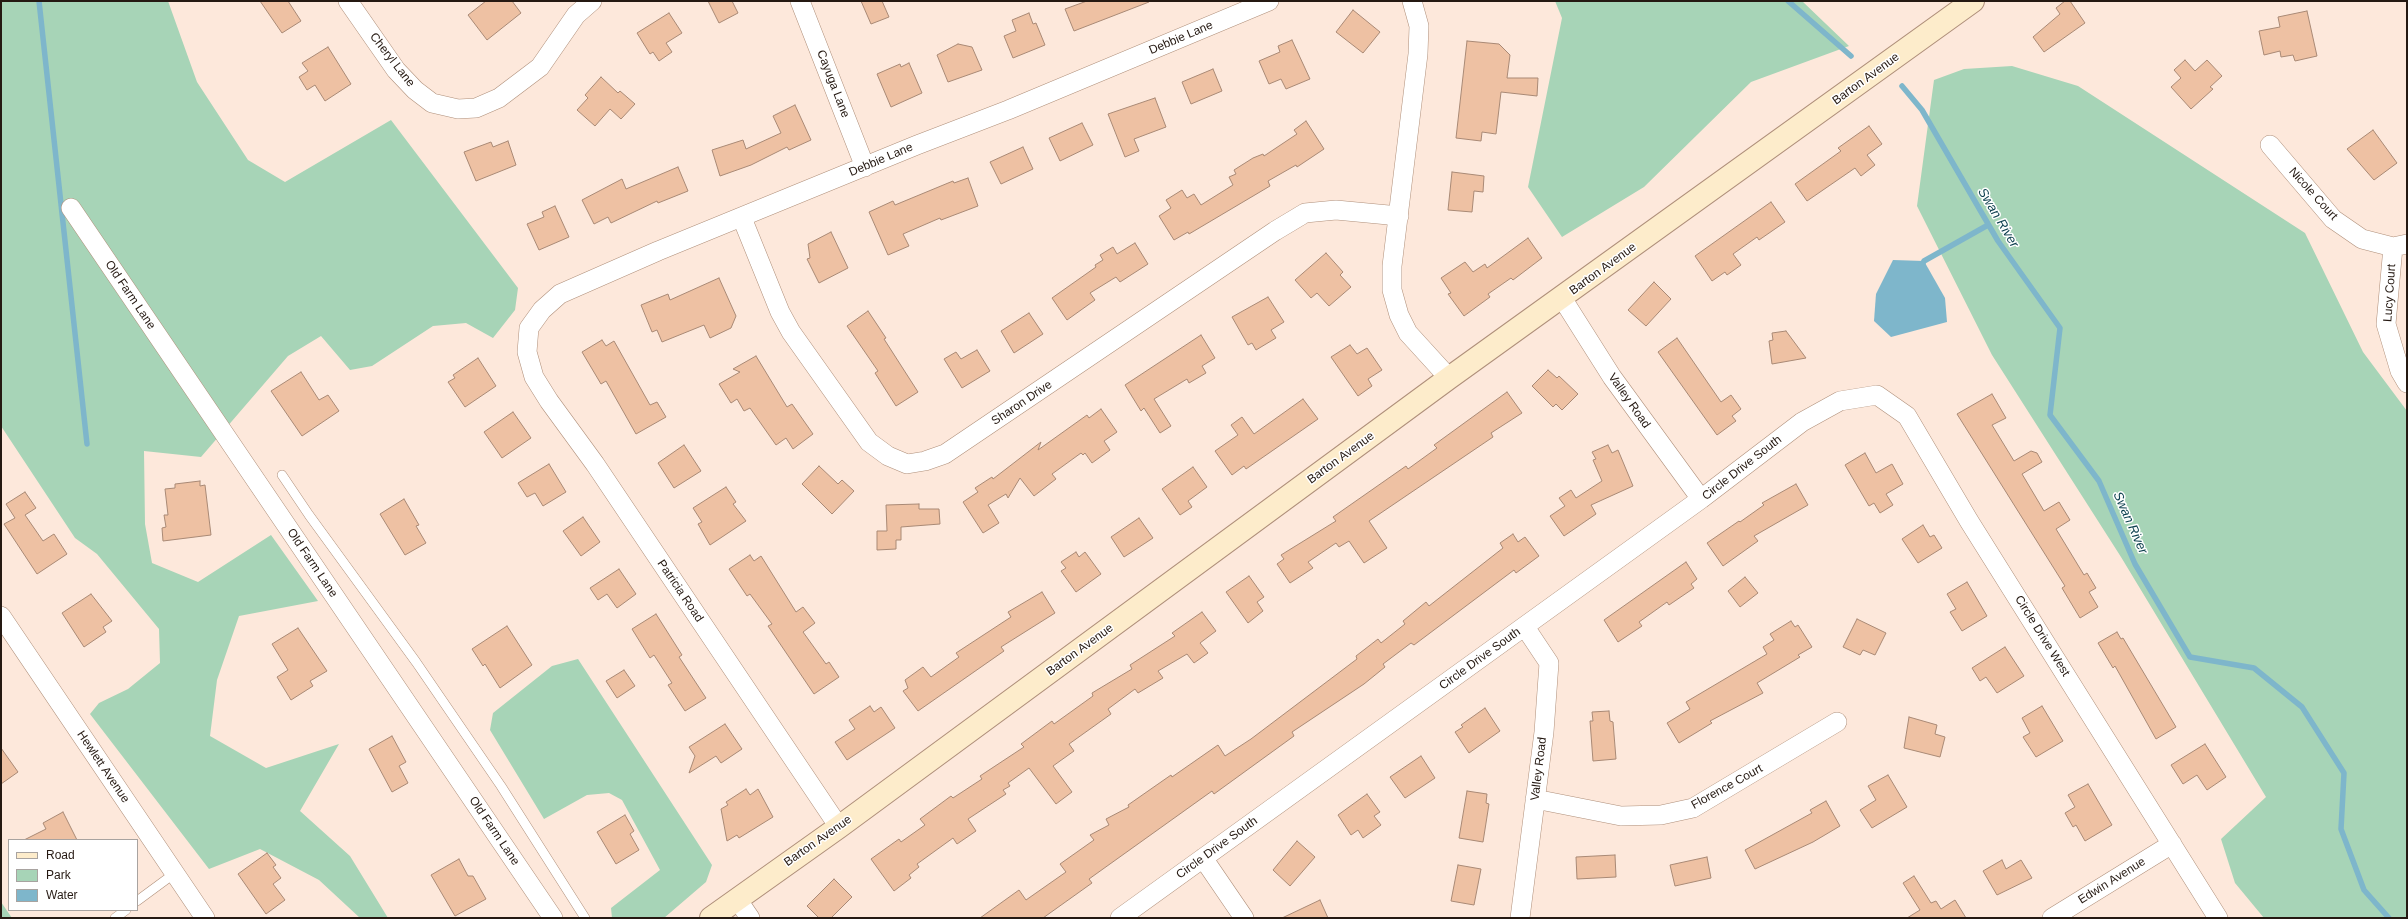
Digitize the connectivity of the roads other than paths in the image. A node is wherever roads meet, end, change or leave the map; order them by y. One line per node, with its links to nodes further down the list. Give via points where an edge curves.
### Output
1 (348, 1): 2 (street, Cheryl Lane, via 396,70 415,90 432,103 458,109 476,108 499,98 540,67 576,15)
2 (592, 1)
3 (800, 1): 8 (street, Cayuga Lane)
4 (1269, 1): 8 (street, Debbie Lane)
5 (1412, 1): 10 (street, via 1419,26 1418,54)
6 (1971, 2): 13 (street, Barton Avenue)
7 (2270, 145): 12 (street, Nicole Court, via 2333,219 2362,239)
8 (865, 167): 11 (street, Debbie Lane)
9 (71, 208): 33 (street, Old Farm Lane)
10 (1399, 216): 11 (street, Sharon Drive, via 1336,210 1305,213 945,454 907,464 888,456 869,442 791,332 780,312); 15 (street, via 1392,266 1392,290 1399,314 1408,333)
11 (742, 218): 14 (street, Debbie Lane, via 560,294 542,310 529,328)
12 (2400, 246): 16 (street, Lucy Court, via 2386,324 2400,371)
13 (1562, 298): 15 (street, Barton Avenue); 19 (street, Valley Road, via 1612,377)
14 (527, 352): 24 (street, Patricia Road, via 534,377 549,401)
15 (1449, 378): 24 (street, Barton Avenue)
16 (2407, 383)
17 (1840, 401): 19 (street, Circle Drive South, via 1802,422); 25 (street, Circle Drive West, via 1877,395 1907,416 1969,521)
18 (282, 475): 34 (lane, via 416,662)
19 (1701, 499): 21 (street, Circle Drive South)
20 (1, 616): 27 (street, Hewlett Avenue)
21 (1525, 627): 23 (street, Valley Road, via 1549,663 1544,732); 26 (street, Circle Drive South)
22 (1837, 722): 23 (street, Florence Court, via 1693,808 1661,815 1620,816)
23 (1535, 799): 39 (street, Valley Road)
24 (839, 827): 28 (street, Barton Avenue)
25 (2172, 844): 40 (street, Edwin Avenue); 41 (street, Circle Drive West)
26 (1202, 858): 37 (street, Circle Drive South); 38 (street)
27 (175, 873): 29 (lane); 32 (street, Hewlett Avenue)
28 (737, 899): 35 (street, Barton Avenue); 36 (street)
29 (138, 900)
30 (125, 911): 31 (lane)
31 (115, 918)
32 (205, 918)
33 (553, 918)
34 (585, 918)
35 (711, 918)
36 (750, 918)
37 (1120, 918)
38 (1244, 918)
39 (1520, 918)
40 (2052, 918)
41 (2218, 918)

